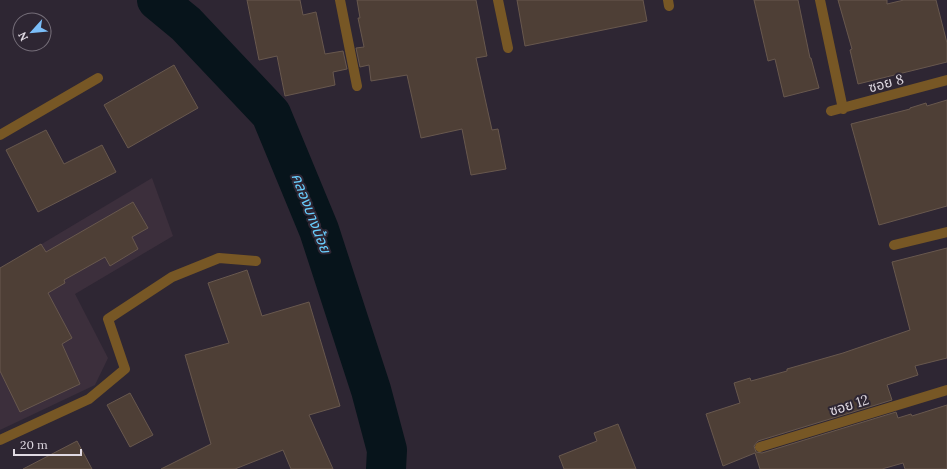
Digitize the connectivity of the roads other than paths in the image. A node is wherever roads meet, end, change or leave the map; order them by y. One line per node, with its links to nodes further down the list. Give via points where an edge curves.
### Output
1 (340, 0): 7 (street)
2 (498, 0): 4 (street)
3 (820, 0): 8 (street)
4 (508, 48)
5 (98, 78): 10 (street)
6 (947, 80): 8 (street, ซอย 8)
7 (357, 86)
8 (843, 109): 9 (street, ซอย 8)
9 (831, 111)
10 (0, 136)
11 (947, 232): 12 (street)
12 (894, 245)
13 (256, 261): 15 (street, via 219,258 172,277 108,319 125,369 89,399)
14 (947, 390): 16 (street, ซอย 12)
15 (0, 440)
16 (760, 447)

